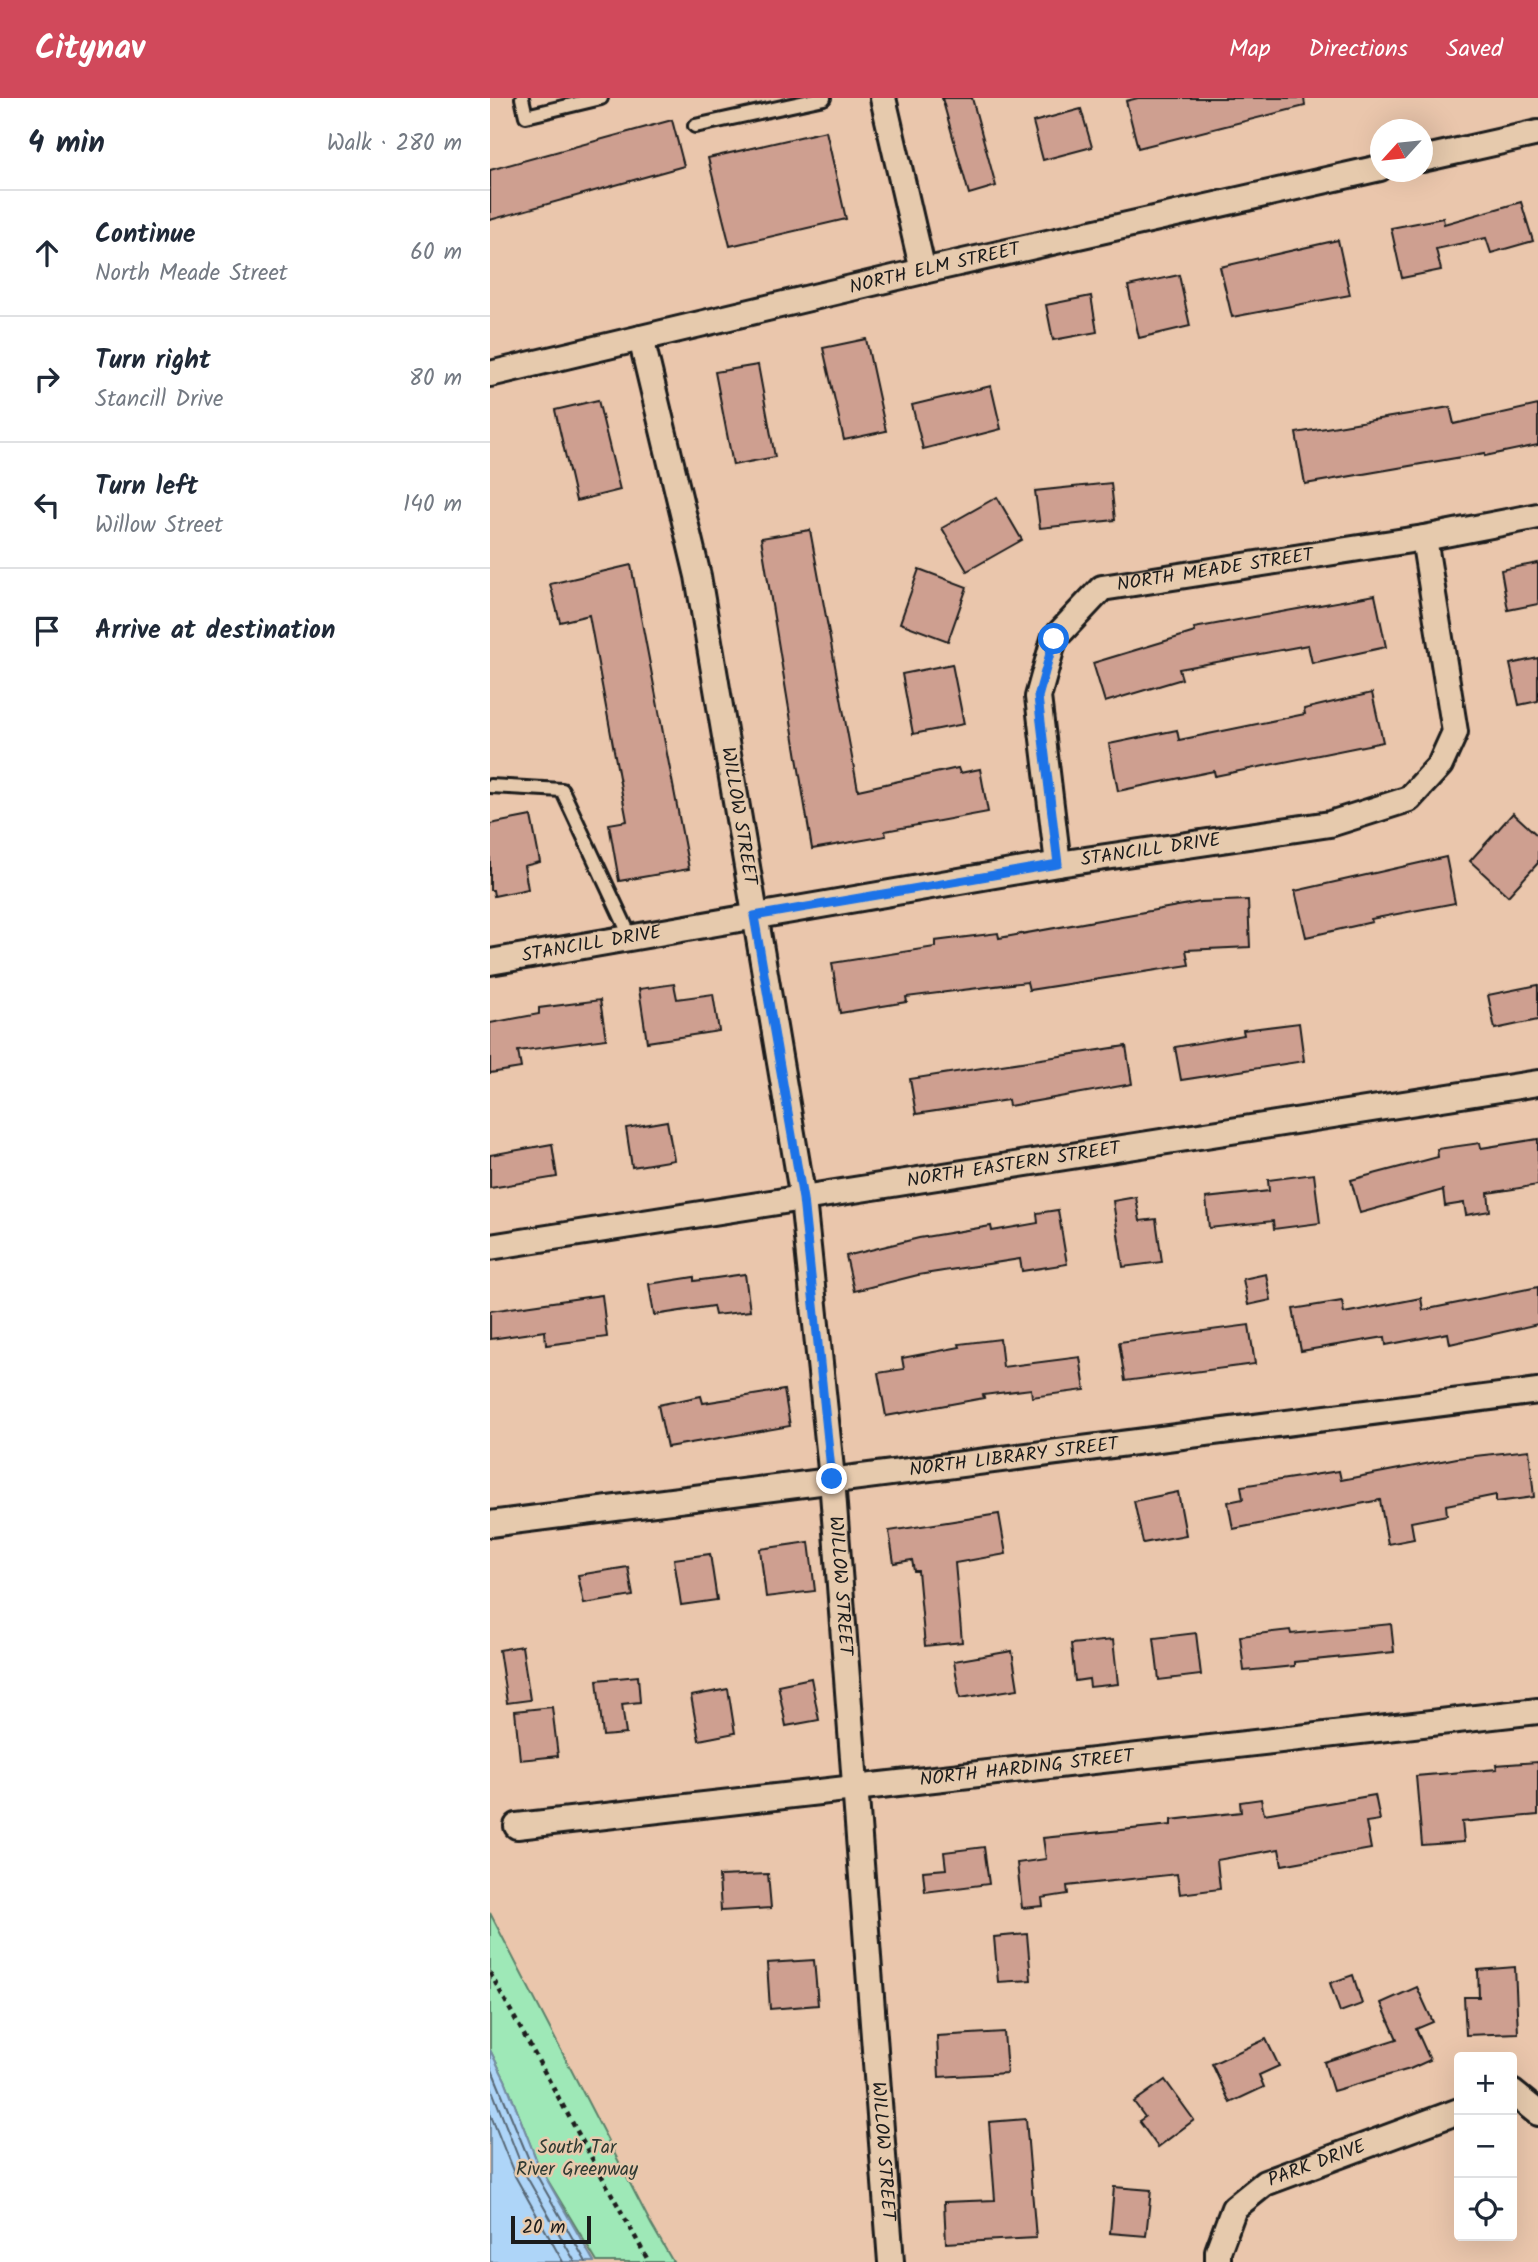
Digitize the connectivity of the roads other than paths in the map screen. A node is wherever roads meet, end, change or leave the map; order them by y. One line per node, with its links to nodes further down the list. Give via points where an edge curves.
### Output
1 (522, 98): 2 (lane, via 526,116)
2 (601, 98)
3 (824, 98): 5 (lane)
4 (883, 98): 9 (street)
5 (695, 126)
6 (1538, 133): 7 (street)
7 (1433, 157)
8 (1370, 170): 9 (street, NORTH ELM STREET)
9 (923, 271): 10 (street, NORTH ELM STREET)
10 (641, 338): 11 (street, NORTH ELM STREET); 16 (street, WILLOW STREET, via 698,576)
11 (490, 374)
12 (1538, 516): 13 (street, NORTH MEADE STREET)
13 (1424, 538): 15 (street, NORTH MEADE STREET, via 1102,588 1054,639 1038,697); 15 (street, STANCILL DRIVE, via 1455,732 1440,765 1409,799 1330,824)
14 (490, 786): 17 (lane, via 562,790)
15 (1058, 864): 16 (street, STANCILL DRIVE)
16 (754, 916): 17 (street, STANCILL DRIVE); 20 (street, WILLOW STREET)
17 (632, 940): 18 (street, STANCILL DRIVE)
18 (490, 962)
19 (1538, 1083): 20 (street, NORTH EASTERN STREET)
20 (803, 1199): 21 (street, NORTH EASTERN STREET); 23 (street, WILLOW STREET)
21 (490, 1247)
22 (1538, 1391): 23 (street, NORTH LIBRARY STREET)
23 (832, 1479): 24 (street, NORTH LIBRARY STREET); 26 (street, WILLOW STREET)
24 (490, 1524)
25 (1538, 1711): 26 (street, NORTH HARDING STREET)
26 (856, 1787): 27 (street, NORTH HARDING STREET); 31 (street, WILLOW STREET)
27 (517, 1826)
28 (1517, 2096): 30 (street)
29 (1454, 2113): 32 (street, PARK DRIVE, via 1265,2183 1234,2208)
30 (1538, 2113)
31 (891, 2262)
32 (1218, 2262)

